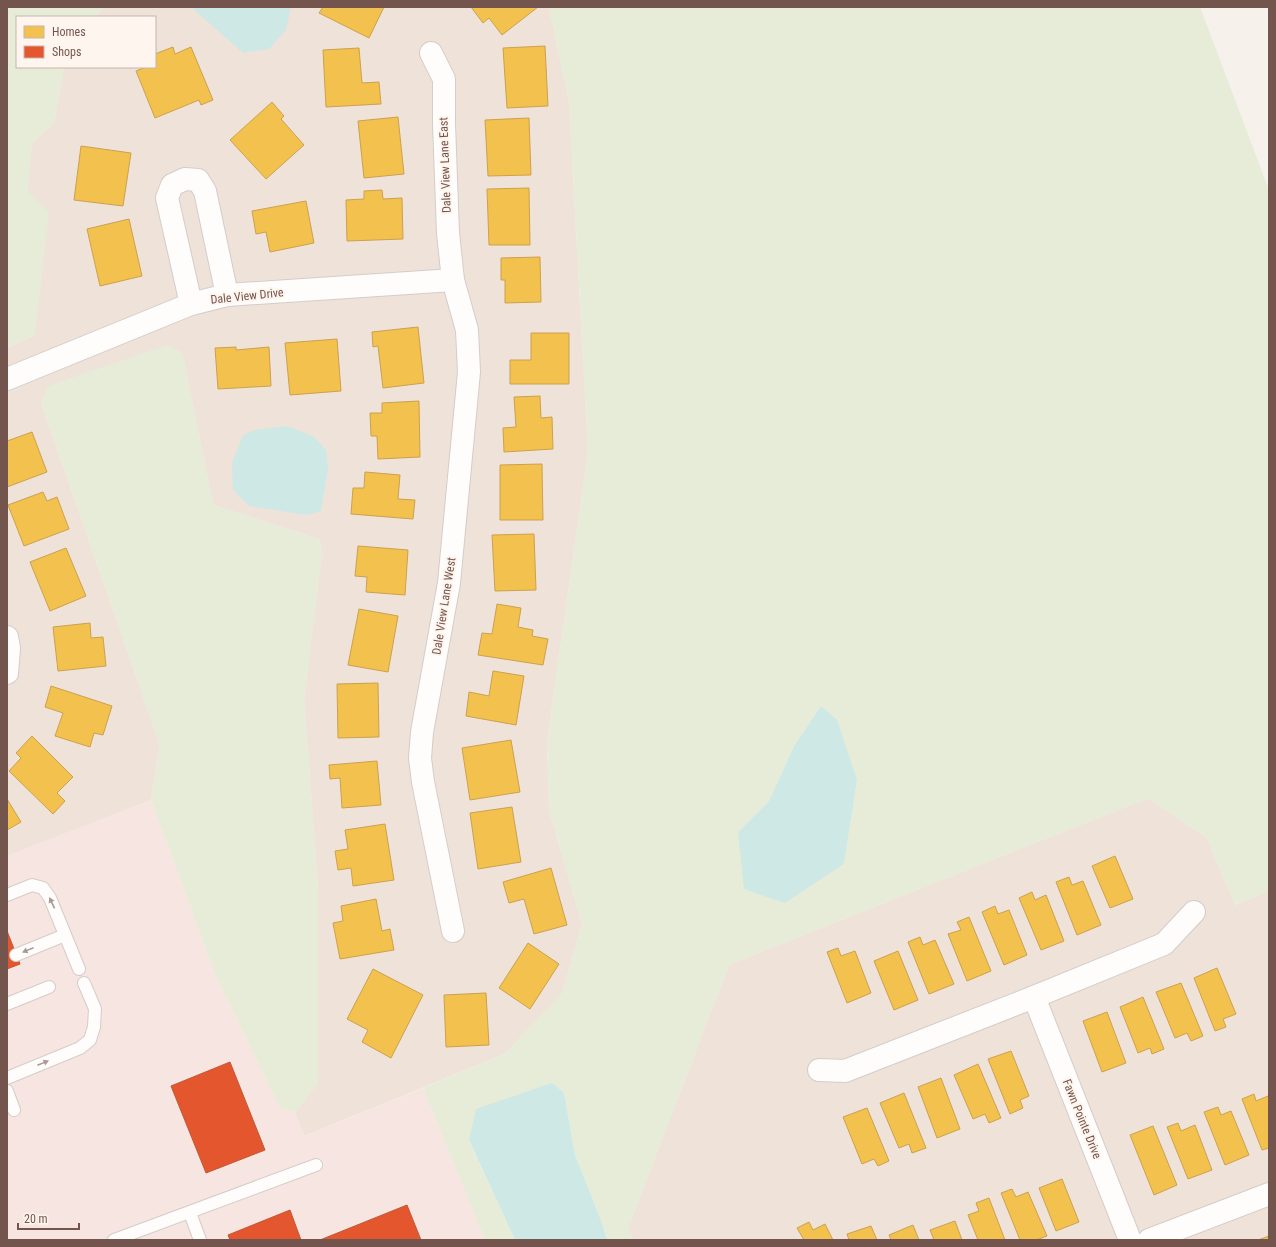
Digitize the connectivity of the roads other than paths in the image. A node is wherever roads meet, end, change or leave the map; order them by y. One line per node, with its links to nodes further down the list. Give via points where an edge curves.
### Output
1 (430, 53): 2 (street, Dale View Lane East, via 444,79 448,233)
2 (453, 280): 3 (street, Dale View Drive); 10 (street, Dale View Lane West, via 467,330 469,372 449,583 422,732 420,758)
3 (227, 295): 4 (street, Dale View Drive); 4 (street, via 205,191 198,180 185,179 172,185 167,198)
4 (191, 304): 5 (street, Dale View Drive)
5 (7, 379)
6 (7, 637): 7 (street)
7 (7, 673)
8 (7, 894): 11 (lane, one-way to 8, via 50,898 43,888 32,885)
9 (1194, 912): 16 (street, via 1164,944)
10 (452, 931)
11 (65, 935): 12 (lane, one-way to 12); 13 (lane)
12 (16, 955)
13 (79, 969)
14 (84, 983): 19 (lane, one-way to 14, via 80,1048 90,1040 94,1028 95,1009)
15 (49, 987): 17 (lane)
16 (1034, 997): 18 (street, via 845,1071); 27 (street, Fawn Pointe Drive)
17 (7, 1004)
18 (819, 1070)
19 (7, 1078)
20 (7, 1091): 21 (lane)
21 (14, 1110)
22 (316, 1165): 24 (lane)
23 (1269, 1194): 28 (street)
24 (190, 1212): 25 (lane); 26 (lane)
25 (114, 1240)
26 (200, 1240)
27 (1130, 1240)
28 (1149, 1240)

